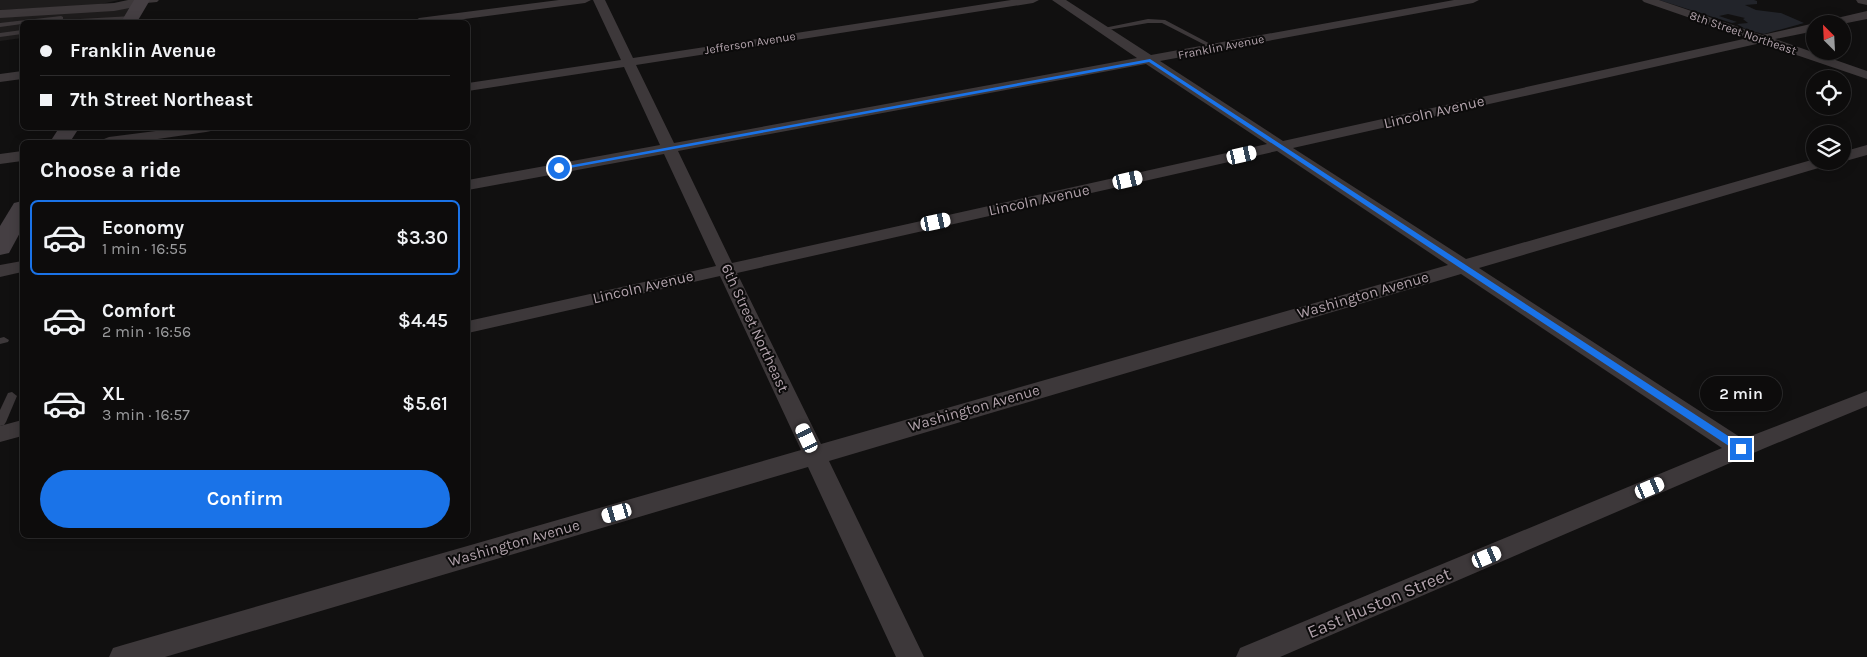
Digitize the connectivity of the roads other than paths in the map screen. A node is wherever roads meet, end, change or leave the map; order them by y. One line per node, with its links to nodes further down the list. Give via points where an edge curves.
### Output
1 (585, 0): 16 (street)
2 (599, 0): 26 (street, 6th Street Northeast)
3 (1033, 0): 26 (street, Jefferson Avenue)
4 (1058, 0): 19 (street)
5 (1473, 0): 24 (street, Franklin Avenue)
6 (1648, 0): 23 (street, 8th Street Northeast)
7 (1863, 0): 8 (street)
8 (1867, 0)
9 (145, 1): 12 (street); 15 (main road)
10 (0, 14): 12 (street)
11 (1867, 15): 13 (street)
12 (63, 18): 14 (lane); 15 (lane)
13 (1851, 19)
14 (45, 20)
15 (130, 20)
16 (434, 20)
17 (20, 23): 18 (lane)
18 (0, 25)
19 (1102, 29): 24 (lane, via 1164,21); 25 (street)
20 (1806, 29): 23 (street, Lincoln Avenue)
21 (20, 32): 22 (lane)
22 (0, 35)
23 (1762, 39): 27 (street, 8th Street Northeast); 33 (street, Lincoln Avenue)
24 (1215, 48): 25 (street, Franklin Avenue)
25 (1150, 60): 33 (street); 34 (street, Franklin Avenue)
26 (628, 62): 30 (street, Jefferson Avenue); 34 (street, 6th Street Northeast)
27 (1867, 75)
28 (20, 76): 29 (street)
29 (0, 78)
30 (470, 87)
31 (192, 130): 32 (street)
32 (123, 140)
33 (1280, 146): 43 (street); 45 (street, Lincoln Avenue)
34 (669, 148): 40 (street, Franklin Avenue); 45 (street, 6th Street Northeast)
35 (1867, 150): 36 (street)
36 (1851, 154)
37 (20, 156): 38 (street)
38 (0, 159)
39 (1806, 167): 43 (street, Washington Avenue)
40 (470, 185)
41 (20, 212): 42 (main road)
42 (0, 248)
43 (1463, 266): 53 (street); 54 (street, Washington Avenue)
44 (20, 267): 46 (street)
45 (726, 268): 47 (street, Lincoln Avenue); 54 (street, 6th Street Northeast)
46 (0, 271)
47 (470, 327)
48 (12, 396): 50 (lane)
49 (1867, 398): 53 (street, East Huston Street)
50 (0, 422)
51 (20, 429): 52 (street)
52 (0, 434)
53 (1741, 449): 57 (street, East Huston Street)
54 (815, 455): 55 (street, Washington Avenue); 56 (street, 6th Street Northeast)
55 (123, 657)
56 (910, 657)
57 (1250, 657)

